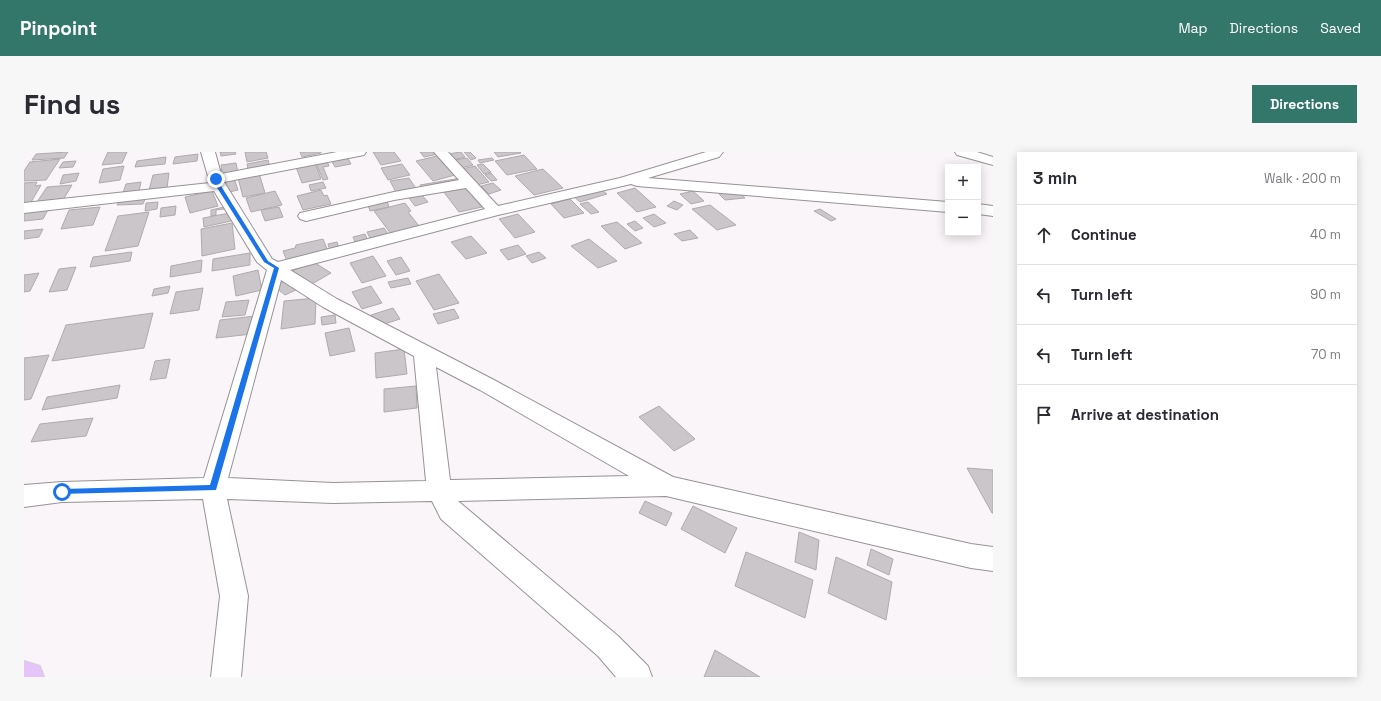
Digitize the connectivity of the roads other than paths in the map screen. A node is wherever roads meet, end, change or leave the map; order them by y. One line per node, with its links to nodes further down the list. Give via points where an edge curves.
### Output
1 (208, 152): 8 (street)
2 (359, 152): 8 (street)
3 (441, 152): 9 (street)
4 (716, 152): 7 (street)
5 (962, 152): 6 (street)
6 (993, 162)
7 (624, 181): 10 (street); 13 (street)
8 (217, 182): 11 (street); 16 (street, via 266,262)
9 (470, 183): 13 (street); 15 (street, via 394,196)
10 (945, 207)
11 (24, 208)
12 (981, 209): 14 (street)
13 (495, 211): 16 (street)
14 (993, 211)
15 (306, 216)
16 (276, 268): 17 (street, via 330,303); 19 (street)
17 (424, 352): 18 (street); 20 (street)
18 (666, 486): 20 (street); 22 (street)
19 (213, 488): 20 (street, via 333,493); 21 (street, via 62,492); 25 (street, via 234,596)
20 (439, 490): 26 (street, via 450,511 608,646)
21 (24, 496)
22 (993, 559)
23 (24, 676): 24 (highway)
24 (29, 677)
25 (226, 677)
26 (637, 677)

